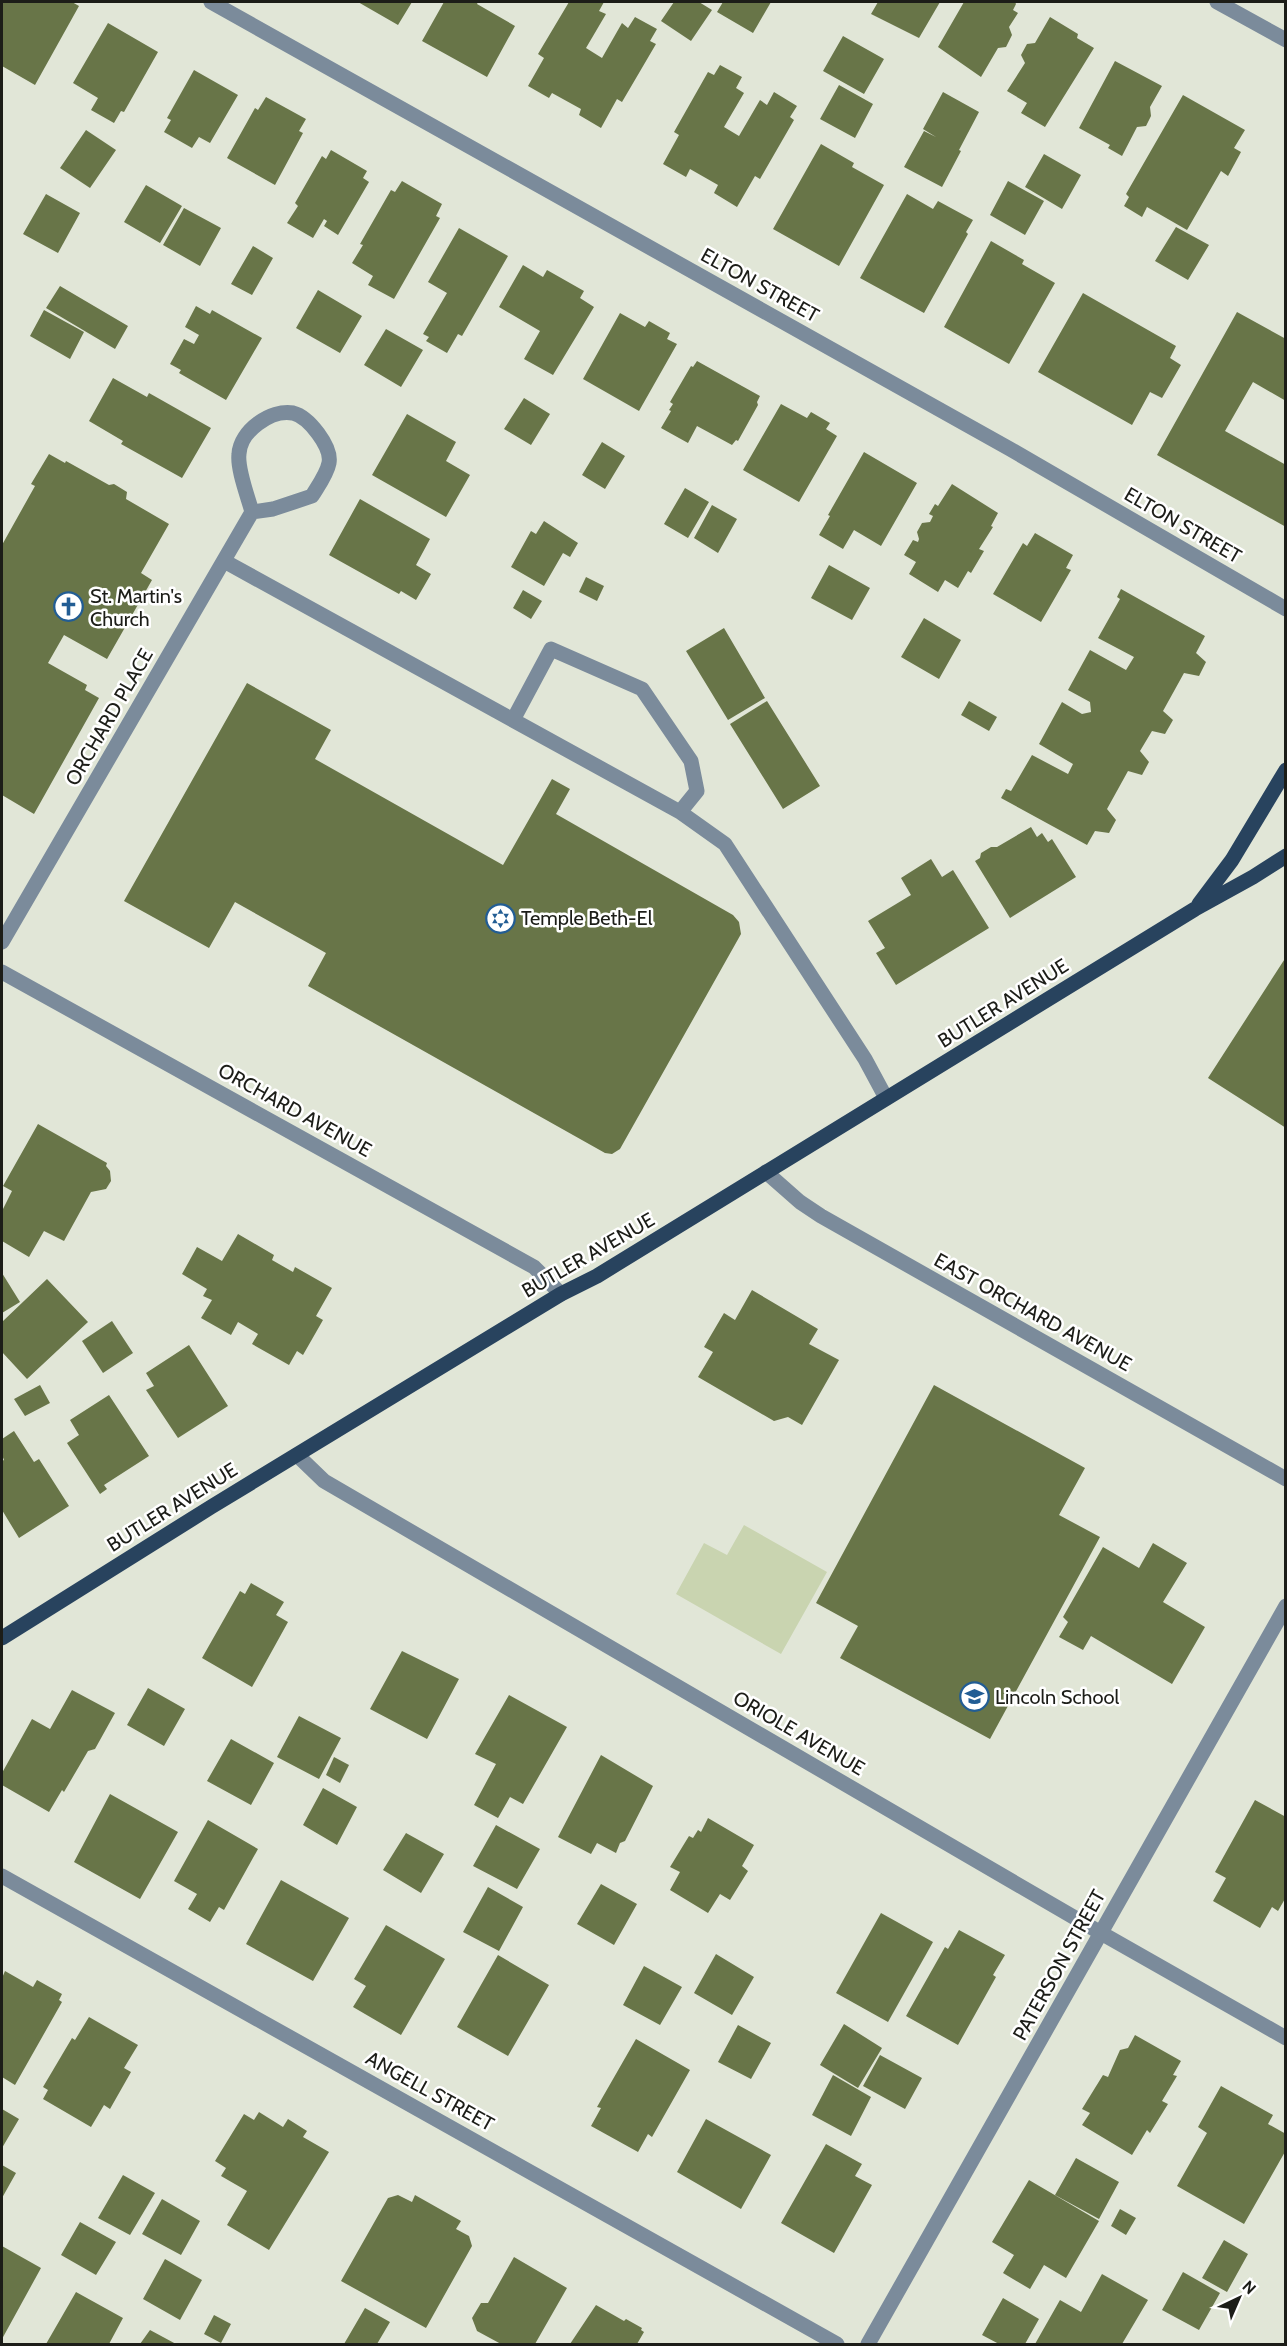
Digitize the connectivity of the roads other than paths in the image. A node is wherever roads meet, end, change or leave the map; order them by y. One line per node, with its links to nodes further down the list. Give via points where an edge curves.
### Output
1 (211, 2): 6 (street, ELTON STREET, via 1010,449)
2 (1217, 2): 3 (street)
3 (1286, 40)
4 (252, 512): 4 (street, via 312,496 330,462 327,445 309,423 293,413 269,416 249,430 238,453); 5 (street, ORCHARD PLACE)
5 (224, 561): 7 (street); 12 (street, ORCHARD PLACE)
6 (1286, 609)
7 (513, 720): 9 (street); 9 (street, via 551,649 642,689 691,761 697,791)
8 (1286, 770): 11 (main road, via 1232,860)
9 (680, 812): 14 (street, via 725,844 865,1059)
10 (1286, 856): 11 (main road, BUTLER AVENUE)
11 (1196, 909): 14 (main road, BUTLER AVENUE)
12 (2, 942)
13 (2, 972): 16 (street, ORCHARD AVENUE, via 534,1267)
14 (886, 1098): 15 (main road, BUTLER AVENUE)
15 (765, 1173): 16 (main road, BUTLER AVENUE); 18 (street, EAST ORCHARD AVENUE, via 821,1216)
16 (561, 1294): 17 (main road, BUTLER AVENUE)
17 (297, 1455): 20 (main road, BUTLER AVENUE); 22 (street, ORIOLE AVENUE, via 324,1481)
18 (1286, 1479)
19 (1286, 1606): 22 (street, PATERSON STREET)
20 (2, 1638)
21 (2, 1876): 24 (street, ANGELL STREET)
22 (1101, 1933): 23 (street, ORIOLE AVENUE); 25 (street, PATERSON STREET)
23 (1286, 2038)
24 (837, 2344)
25 (868, 2344)

